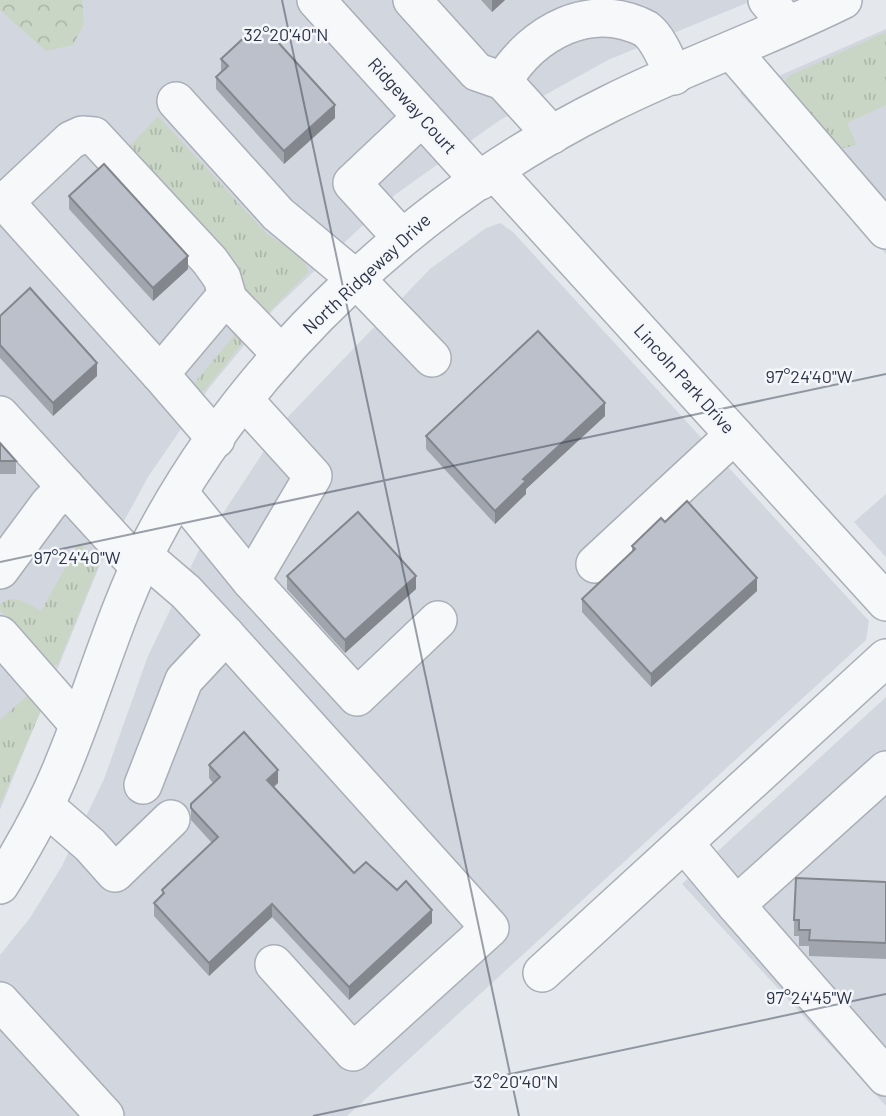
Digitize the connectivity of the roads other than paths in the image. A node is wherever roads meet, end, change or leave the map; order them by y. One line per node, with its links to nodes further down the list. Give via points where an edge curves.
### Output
1 (316, 0): 9 (street, Ridgeway Court)
2 (412, 0): 7 (street, via 477,72)
3 (843, 0): 4 (street, North Ridgeway Drive)
4 (777, 12): 5 (street, North Ridgeway Drive)
5 (732, 51): 6 (street, North Ridgeway Drive); 12 (street)
6 (674, 76): 7 (street, via 648,30 619,15 599,11 580,14 544,36 518,56); 10 (street, North Ridgeway Drive)
7 (503, 81): 10 (street)
8 (176, 101): 14 (street, via 278,214)
9 (422, 117): 11 (street, Ridgeway Court); 13 (street, via 352,183)
10 (552, 135): 11 (street, North Ridgeway Drive)
11 (488, 176): 13 (street, North Ridgeway Drive); 21 (street, Lincoln Park Drive)
12 (886, 230)
13 (402, 238): 14 (street, North Ridgeway Drive)
14 (356, 279): 16 (street, North Ridgeway Drive); 17 (street)
15 (228, 299): 16 (street); 18 (street); 18 (street, via 222,278 210,261 94,136 71,140 5,202)
16 (281, 354): 19 (street, North Ridgeway Drive)
17 (432, 358)
18 (160, 374): 22 (street)
19 (244, 400): 22 (street, North Ridgeway Drive); 28 (street, via 313,476)
20 (0, 415): 23 (street)
21 (734, 435): 26 (street); 29 (street, Lincoln Park Drive)
22 (216, 439): 24 (street, North Ridgeway Drive)
23 (66, 487): 25 (street); 27 (street)
24 (180, 494): 25 (street, North Ridgeway Drive); 28 (street)
25 (142, 562): 31 (street, via 186,592); 34 (street, North Ridgeway Drive)
26 (595, 564)
27 (0, 569)
28 (251, 580): 30 (street, via 357,696)
29 (879, 594)
30 (438, 620)
31 (226, 635): 36 (street, via 184,680); 42 (street, via 490,928 354,1052)
32 (4, 648): 34 (street)
33 (886, 658): 39 (street)
34 (78, 724): 37 (street, North Ridgeway Drive)
35 (886, 770): 41 (street)
36 (144, 785)
37 (45, 806): 38 (street, via 115,873); 40 (street, North Ridgeway Drive)
38 (171, 819)
39 (684, 843): 41 (street); 43 (street)
40 (4, 869)
41 (736, 905): 45 (street)
42 (274, 964)
43 (542, 973)
44 (1, 1005): 46 (street)
45 (886, 1077)
46 (105, 1116)

